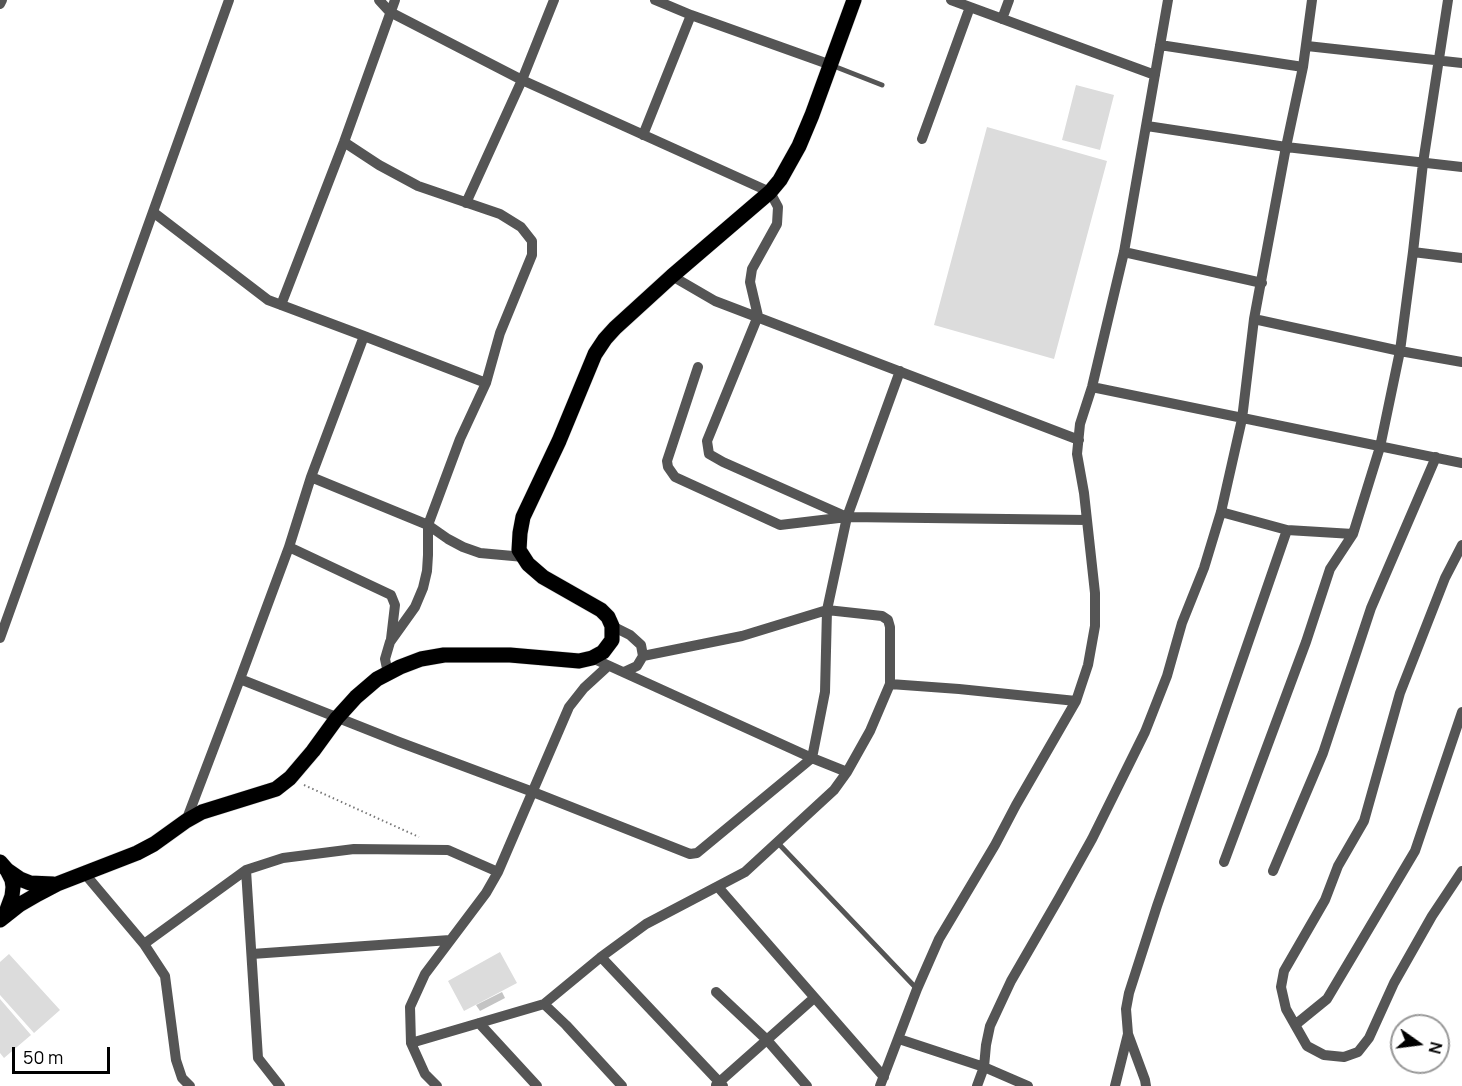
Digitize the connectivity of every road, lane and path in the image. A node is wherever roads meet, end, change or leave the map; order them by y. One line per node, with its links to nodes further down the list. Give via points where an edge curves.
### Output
1 (2, 0): 13 (street)
2 (230, 0): 36 (street)
3 (379, 0): 15 (street)
4 (395, 0): 15 (street)
5 (554, 0): 25 (street)
6 (655, 0): 16 (street)
7 (854, 0): 22 (main road)
8 (951, 0): 14 (street)
9 (1009, 0): 17 (street)
10 (1168, 0): 18 (street)
11 (1312, 0): 19 (street)
12 (1448, 0): 20 (street)
13 (0, 4)
14 (970, 7): 17 (street); 29 (street)
15 (390, 12): 25 (street); 30 (street)
16 (691, 15): 22 (street); 28 (street)
17 (1002, 19): 24 (street)
18 (1160, 45): 23 (street); 24 (street)
19 (1307, 46): 20 (street); 23 (street)
20 (1438, 60): 21 (street); 32 (street)
21 (1462, 63)
22 (831, 65): 26 (lane); 34 (main road, via 799,146)
23 (1304, 67): 31 (street)
24 (1155, 75): 27 (street)
25 (522, 80): 28 (street); 35 (street)
26 (882, 85)
27 (1147, 126): 31 (street); 37 (street)
28 (643, 135): 34 (street)
29 (922, 139)
30 (344, 142): 35 (street, via 418,186); 42 (street)
31 (1286, 147): 32 (street); 41 (street)
32 (1423, 163): 33 (street); 38 (street)
33 (1462, 167)
34 (770, 192): 40 (main road); 43 (street, via 778,207 777,225 752,268 750,282)
35 (466, 203): 50 (street, via 500,214 521,227 532,241 532,255 500,333)
36 (153, 212): 42 (street, via 268,300); 69 (street)
37 (1124, 252): 41 (street); 51 (street)
38 (1413, 252): 39 (street); 46 (street)
39 (1462, 258)
40 (672, 276): 43 (street, via 715,301); 66 (main road, via 615,328 596,354 523,517 519,550)
41 (1262, 283): 44 (street)
42 (281, 305): 45 (street)
43 (758, 316): 49 (street); 59 (street, via 707,441 709,454)
44 (1254, 319): 46 (street); 52 (street)
45 (364, 336): 50 (street); 57 (street)
46 (1400, 351): 47 (street); 54 (street)
47 (1462, 362)
48 (698, 367): 59 (street, via 667,461 675,477 780,525)
49 (900, 371): 53 (street); 59 (street)
50 (486, 383): 61 (street)
51 (1092, 387): 52 (street); 53 (street)
52 (1242, 419): 54 (street); 58 (street)
53 (1079, 440): 60 (street, via 1077,454)
54 (1380, 447): 55 (street); 63 (street)
55 (1436, 458): 56 (street); 91 (street, via 1371,608 1323,753)
56 (1462, 463)
57 (310, 477): 61 (street); 65 (street)
58 (1221, 512): 62 (street); 112 (street, via 1145,732 1092,840 1011,981 990,1026)
59 (847, 517): 60 (street); 67 (street)
60 (1087, 520): 78 (street, via 1095,626)
61 (428, 525): 66 (street, via 480,553); 70 (street, via 423,588 415,607)
62 (1287, 530): 63 (street); 108 (street, via 1129,993)
63 (1353, 534): 88 (street, via 1330,569)
64 (1462, 545): 107 (street, via 1401,693 1364,821 1284,971 1281,987)
65 (289, 547): 70 (street, via 391,595 395,605); 76 (street)
66 (524, 558): 68 (main road, via 534,571 601,610 608,617)
67 (827, 610): 71 (street, via 742,636); 77 (street, via 888,620); 81 (street, via 825,692)
68 (612, 633): 71 (street, via 630,634 640,645); 72 (main road, via 603,652)
69 (0, 638)
70 (390, 642): 75 (street)
71 (643, 656): 74 (street, via 637,666)
72 (592, 658): 73 (street); 75 (main road, via 579,661 444,655)
73 (608, 666): 74 (street); 84 (street, via 569,707)
74 (624, 672): 81 (street)
75 (388, 673): 80 (main road, via 356,697)
76 (240, 679): 80 (street); 85 (street)
77 (890, 684): 78 (street); 82 (street)
78 (1076, 701): 102 (street, via 939,939)
79 (1462, 712): 107 (street, via 1415,851 1327,999)
80 (337, 718): 83 (main road); 84 (street)
81 (812, 758): 82 (street); 84 (street, via 697,853 690,854)
82 (847, 772): 87 (street, via 834,790)
83 (290, 778): 85 (main road, via 276,789 202,812); 86 (path)
84 (533, 792): 93 (street)
85 (186, 821): 94 (main road, via 146,849)
86 (427, 841)
87 (777, 842): 96 (street, via 745,872); 102 (lane)
88 (1224, 862)
89 (3, 866): 95 (main road, via 30,883); 97 (main road, via 13,887)
90 (246, 870): 93 (street, via 283,858 354,849 448,850); 99 (street); 100 (street)
91 (1273, 871)
92 (1462, 871): 107 (street, via 1394,982 1369,1038 1358,1052 1344,1057 1324,1055 1307,1046)
93 (498, 872): 98 (street)
94 (85, 874): 95 (main road); 99 (street)
95 (57, 884): 97 (main road)
96 (718, 887): 101 (street, via 646,924); 104 (street)
97 (3, 918)
98 (450, 940): 100 (street); 111 (street, via 424,974 410,1006)
99 (144, 944): 115 (street, via 165,976 176,1060 182,1078)
100 (252, 954): 116 (street, via 258,1058)
101 (601, 957): 105 (street); 114 (street)
102 (917, 989): 109 (street)
103 (716, 992): 110 (street)
104 (814, 998): 110 (street); 113 (street)
105 (544, 1004): 106 (street); 119 (street)
106 (479, 1023): 111 (street); 118 (street)
107 (1295, 1025)
108 (1128, 1034): 123 (street); 124 (street)
109 (899, 1039): 112 (street); 113 (street)
110 (767, 1040): 114 (street); 120 (street)
111 (411, 1043): 117 (street, via 425,1074)
112 (984, 1067): 121 (street); 122 (street)
113 (882, 1082)
114 (719, 1085)
115 (190, 1086)
116 (280, 1086)
117 (437, 1086)
118 (537, 1086)
119 (622, 1086)
120 (807, 1086)
121 (977, 1086)
122 (1028, 1086)
123 (1115, 1086)
124 (1146, 1086)

